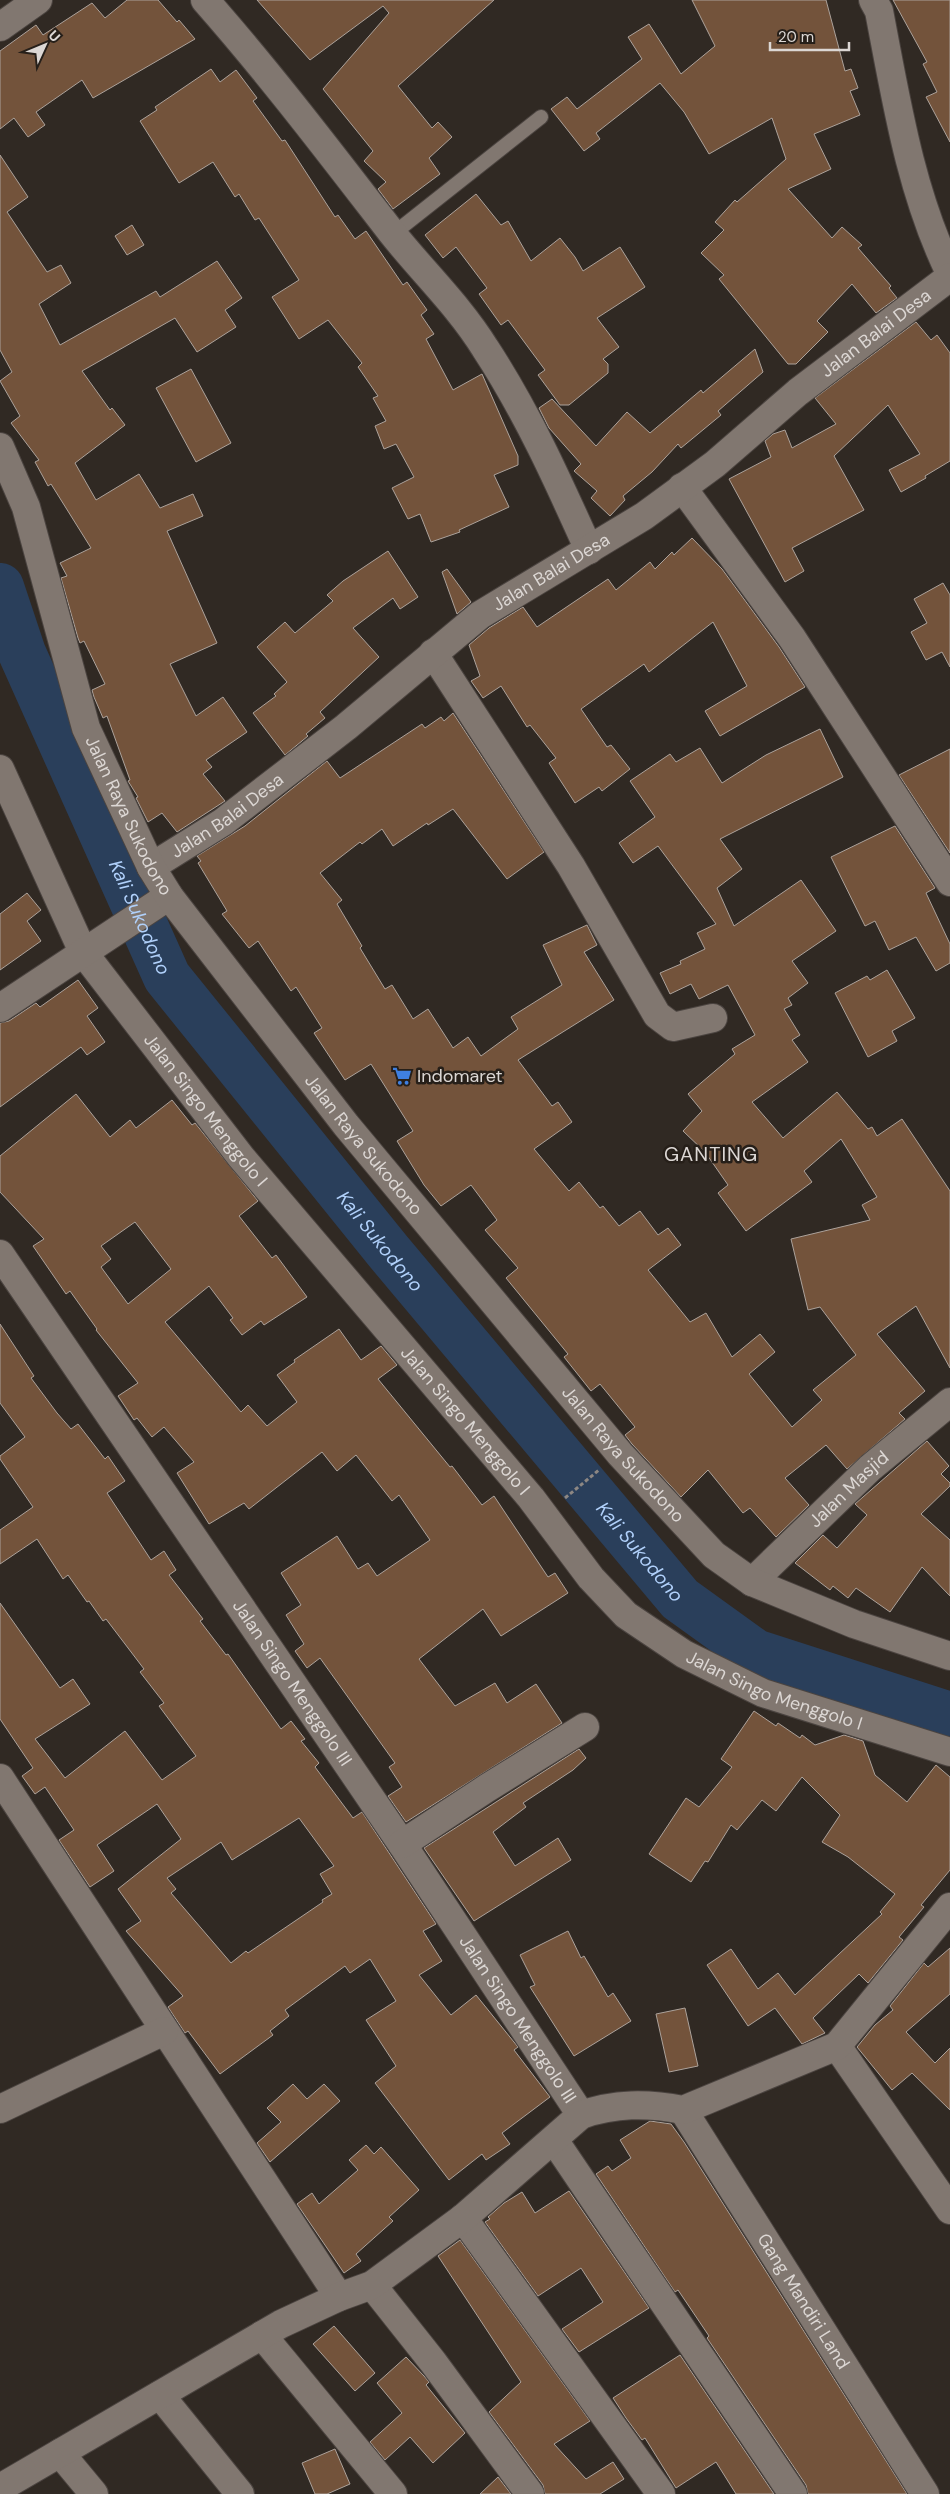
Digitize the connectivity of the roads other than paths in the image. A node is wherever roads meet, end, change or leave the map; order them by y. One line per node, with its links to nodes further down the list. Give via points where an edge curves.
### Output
1 (38, 0): 4 (street)
2 (205, 0): 6 (street, via 332,152)
3 (873, 0): 7 (street, via 879,11 904,142)
4 (0, 27)
5 (541, 117): 6 (lane)
6 (393, 234): 10 (street, via 485,347 530,423)
7 (949, 267): 9 (street, Jalan Balai Desa, via 715,464)
8 (0, 447): 13 (street, Jalan Raya Sukodono, via 26,507 86,728)
9 (682, 487): 10 (street, Jalan Balai Desa, via 644,516); 14 (street, via 792,638)
10 (589, 550): 11 (street, Jalan Balai Desa, via 480,615)
11 (434, 653): 13 (street, Jalan Balai Desa, via 346,727 223,822); 18 (street, via 571,866 657,1015 673,1027)
12 (0, 769): 16 (street, Jalan Singo Menggolo I)
13 (151, 866): 15 (street, Jalan Raya Sukodono)
14 (950, 882)
15 (164, 899): 16 (street); 21 (street, Jalan Raya Sukodono, via 346,1125 620,1454 714,1555)
16 (91, 947): 17 (street); 24 (street, Jalan Singo Menggolo I, via 241,1157 531,1498 591,1578 626,1615 684,1654 763,1692)
17 (0, 1008)
18 (713, 1018)
19 (0, 1254): 26 (street, Jalan Singo Menggolo III)
20 (950, 1402): 21 (street, Jalan Masjid, via 870,1468)
21 (752, 1582): 22 (street, Jalan Raya Sukodono, via 854,1624)
22 (950, 1656)
23 (585, 1727): 26 (street)
24 (950, 1752)
25 (0, 1778): 28 (street)
26 (402, 1844): 32 (street, Jalan Singo Menggolo III)
27 (950, 1907): 29 (street)
28 (164, 2031): 30 (street); 37 (street)
29 (838, 2046): 31 (street); 34 (street)
30 (0, 2109)
31 (683, 2110): 32 (street, via 627,2104); 48 (street, Gang Mandiri Land)
32 (581, 2115): 33 (street)
33 (554, 2140): 35 (street); 47 (street)
34 (950, 2210)
35 (463, 2218): 36 (street); 46 (street)
36 (372, 2285): 37 (street); 45 (street)
37 (339, 2297): 38 (street)
38 (262, 2335): 39 (street); 44 (street)
39 (160, 2395): 40 (street); 43 (street)
40 (60, 2453): 41 (street); 42 (street)
41 (0, 2488)
42 (94, 2494)
43 (240, 2494)
44 (393, 2494)
45 (530, 2494)
46 (661, 2494)
47 (793, 2494)
48 (924, 2494)

